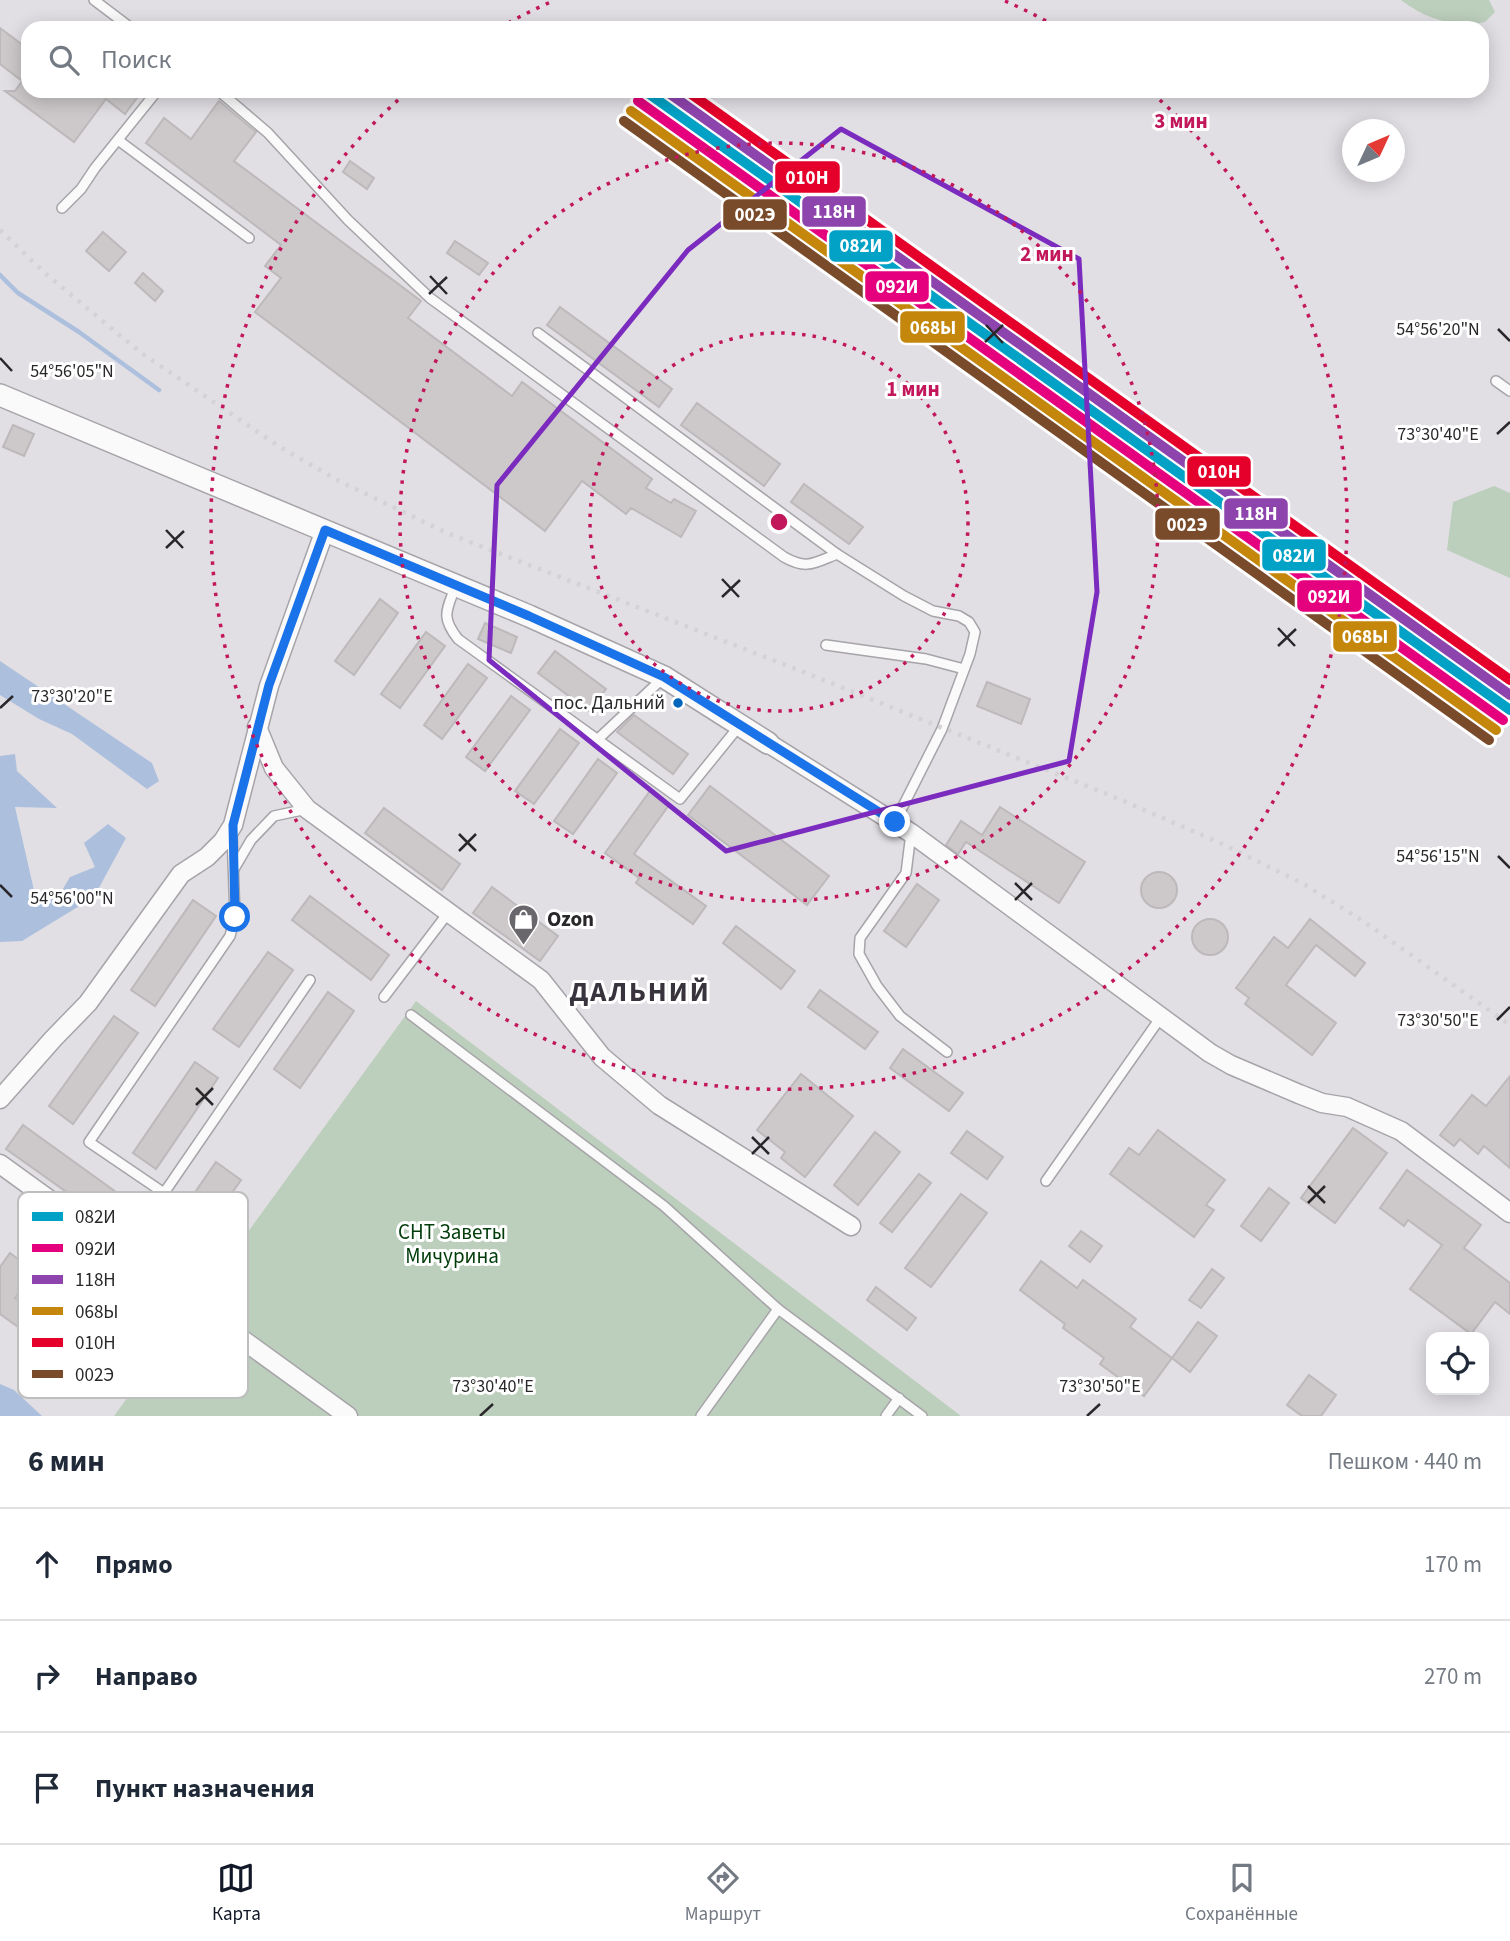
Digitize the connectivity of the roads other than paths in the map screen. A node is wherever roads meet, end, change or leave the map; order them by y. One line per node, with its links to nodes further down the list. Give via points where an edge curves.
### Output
1 (94, 0): 2 (lane)
2 (122, 21)
3 (152, 98): 5 (lane)
4 (229, 98): 13 (lane, via 430,298 784,557 807,565)
5 (118, 140): 6 (lane); 7 (lane)
6 (62, 208)
7 (249, 239)
8 (538, 333): 13 (lane)
9 (1496, 381): 10 (lane)
10 (1510, 391)
11 (0, 395): 12 (street)
12 (325, 530): 14 (street); 19 (street)
13 (837, 554): 16 (lane, via 933,611 969,622 975,632)
14 (456, 585): 17 (street); 20 (lane, via 446,613 447,625 457,639)
15 (826, 645): 16 (lane)
16 (964, 669): 23 (lane, via 942,729)
17 (664, 677): 18 (street); 20 (lane)
18 (740, 725): 20 (lane, via 680,799); 21 (street)
19 (257, 727): 22 (street, via 274,768); 24 (street)
20 (597, 740)
21 (768, 743): 23 (street)
22 (307, 809): 26 (lane, via 274,816 251,840); 27 (street)
23 (895, 822): 25 (street)
24 (233, 825): 26 (lane); 33 (street, via 206,857 181,873 88,1003)
25 (911, 833): 31 (street); 32 (lane, via 906,873 860,938 859,954 900,1016)
26 (234, 870): 37 (lane, via 235,917 230,936 89,1142)
27 (447, 914): 29 (lane); 40 (street, via 541,980 602,1057 660,1105)
28 (310, 980): 38 (lane)
29 (384, 997)
30 (411, 1015): 41 (lane, via 664,1206)
31 (1161, 1017): 35 (lane); 39 (street, via 1231,1065 1401,1132)
32 (947, 1052)
33 (0, 1099)
34 (0, 1164): 36 (street)
35 (1045, 1181)
36 (39, 1192)
37 (163, 1192)
38 (165, 1192)
39 (1510, 1213)
40 (850, 1226)
41 (778, 1309): 43 (lane); 45 (lane)
42 (248, 1344): 44 (street)
43 (899, 1398): 46 (lane); 47 (lane)
44 (348, 1416)
45 (701, 1416)
46 (886, 1416)
47 (922, 1416)

